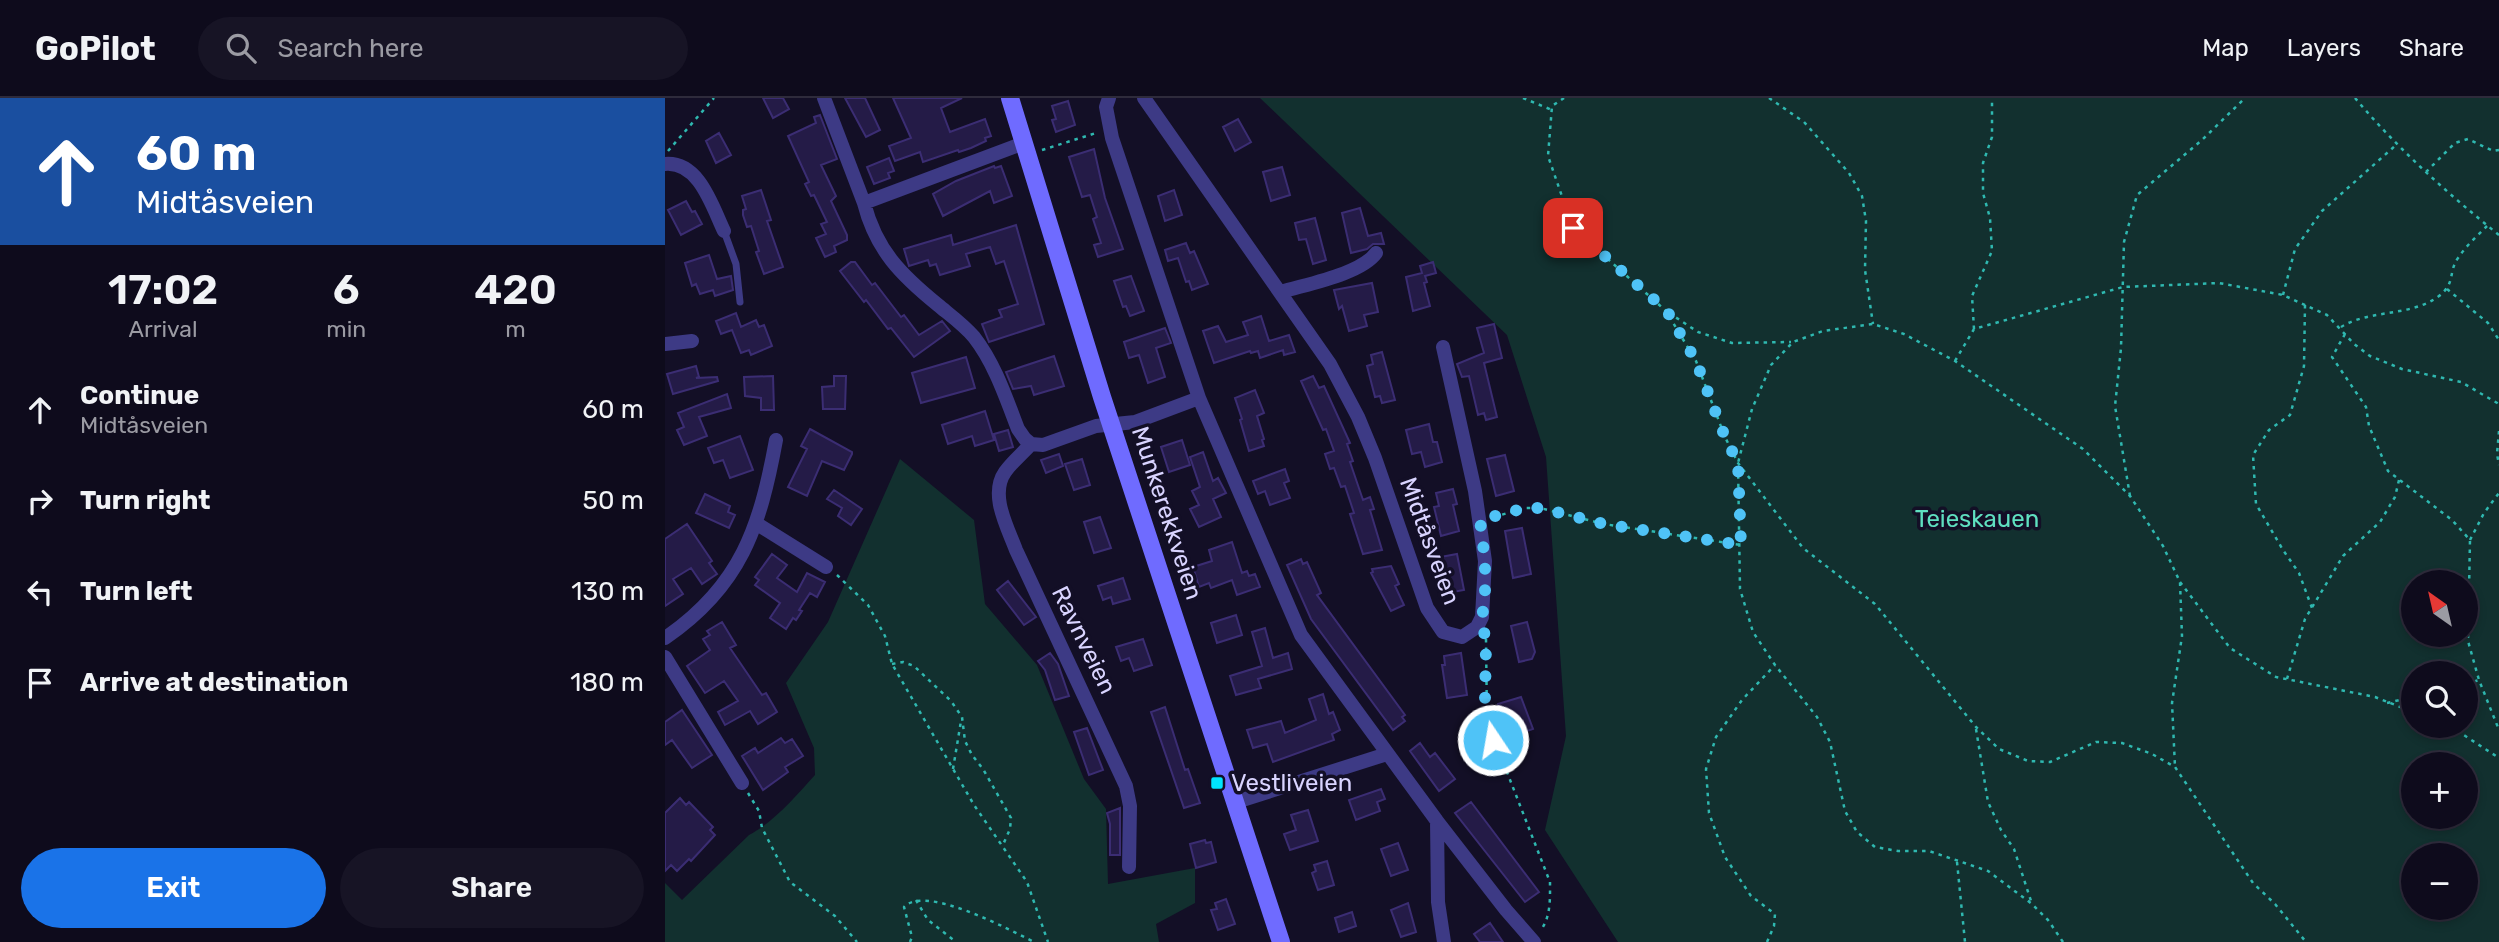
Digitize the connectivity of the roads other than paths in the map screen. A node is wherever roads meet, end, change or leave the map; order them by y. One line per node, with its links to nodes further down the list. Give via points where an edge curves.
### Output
1 (824, 98): 7 (street)
2 (1010, 98): 5 (main road, Munkerekkveien)
3 (1109, 98): 15 (street, via 1109,128)
4 (1144, 98): 10 (street, Midtåsveien)
5 (1025, 149): 7 (street); 16 (main road, Munkerekkveien)
6 (665, 164): 8 (street, via 682,166 694,175)
7 (864, 203): 18 (street, via 887,257 960,323 988,358 1018,429)
8 (724, 231): 11 (lane, via 736,264)
9 (1376, 253): 10 (street, via 1354,270)
10 (1281, 292): 14 (street, Midtåsveien, via 1330,364 1358,417 1431,618 1443,632 1462,637 1477,627 1482,617 1485,561)
11 (740, 302)
12 (692, 341): 13 (street)
13 (665, 344)
14 (1443, 347)
15 (1199, 398): 16 (street); 23 (street, via 1293,621)
16 (1111, 430): 18 (street, via 1096,426 1043,445); 25 (main road, Munkerekkveien)
17 (776, 440): 19 (street)
18 (1031, 444): 27 (street, Ravnveien, via 1004,473 1000,503 1016,550 1126,786)
19 (757, 524): 20 (street); 21 (street, via 711,601)
20 (826, 566)
21 (665, 638)
22 (665, 657): 24 (street)
23 (1387, 754): 25 (street); 26 (street)
24 (742, 783)
25 (1236, 802): 29 (main road, Munkerekkveien)
26 (1437, 821): 28 (street); 30 (street, via 1438,902)
27 (1129, 867)
28 (1532, 941)
29 (1281, 942)
30 (1444, 942)

